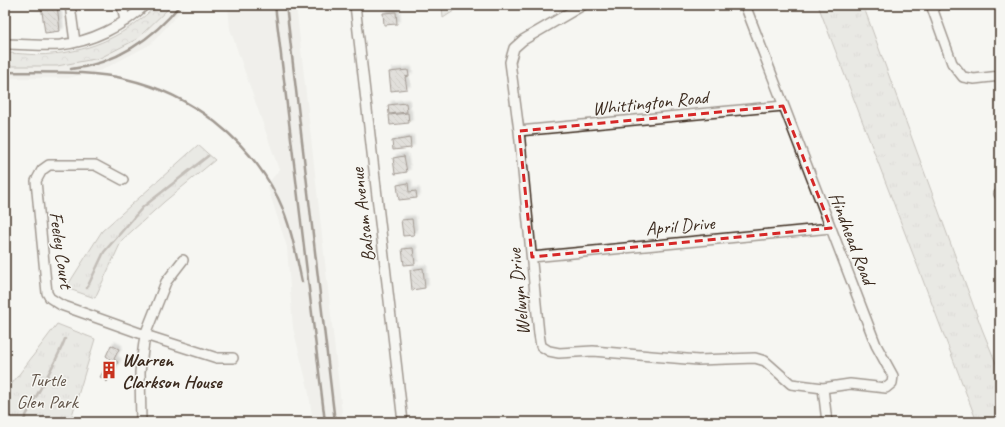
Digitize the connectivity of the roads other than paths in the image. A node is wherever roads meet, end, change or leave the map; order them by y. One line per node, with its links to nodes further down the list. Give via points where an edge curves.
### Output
1 (70, 5): 9 (street)
2 (122, 5): 8 (street)
3 (145, 5): 8 (street)
4 (355, 5): 22 (street, Balsam Avenue)
5 (583, 5): 13 (street, Welwyn Drive, via 523,40 514,48 510,62)
6 (745, 5): 12 (street, Hindhead Road)
7 (931, 5): 11 (street, via 952,63 963,77 974,79)
8 (125, 21): 9 (street)
9 (75, 42): 10 (street, via 49,45)
10 (5, 44)
11 (1000, 76)
12 (783, 106): 13 (street, Whittington Road); 15 (street, Hindhead Road)
13 (520, 131): 16 (street, Welwyn Drive)
14 (124, 180): 18 (street, Feeley Court, via 95,165 49,165 38,175 36,181 48,293 50,298 61,305)
15 (831, 228): 16 (street, April Drive); 20 (street, Hindhead Road, via 876,344 893,376 892,383 886,388 850,384)
16 (532, 257): 20 (street, Welwyn Drive, via 541,346 548,351 593,351 698,360 755,358 765,361 791,384)
17 (183, 260): 18 (street, via 166,282)
18 (145, 335): 19 (street, via 217,358); 21 (street, via 140,372)
19 (234, 358)
20 (823, 388): 23 (street)
21 (141, 422)
22 (403, 422)
23 (827, 422)

